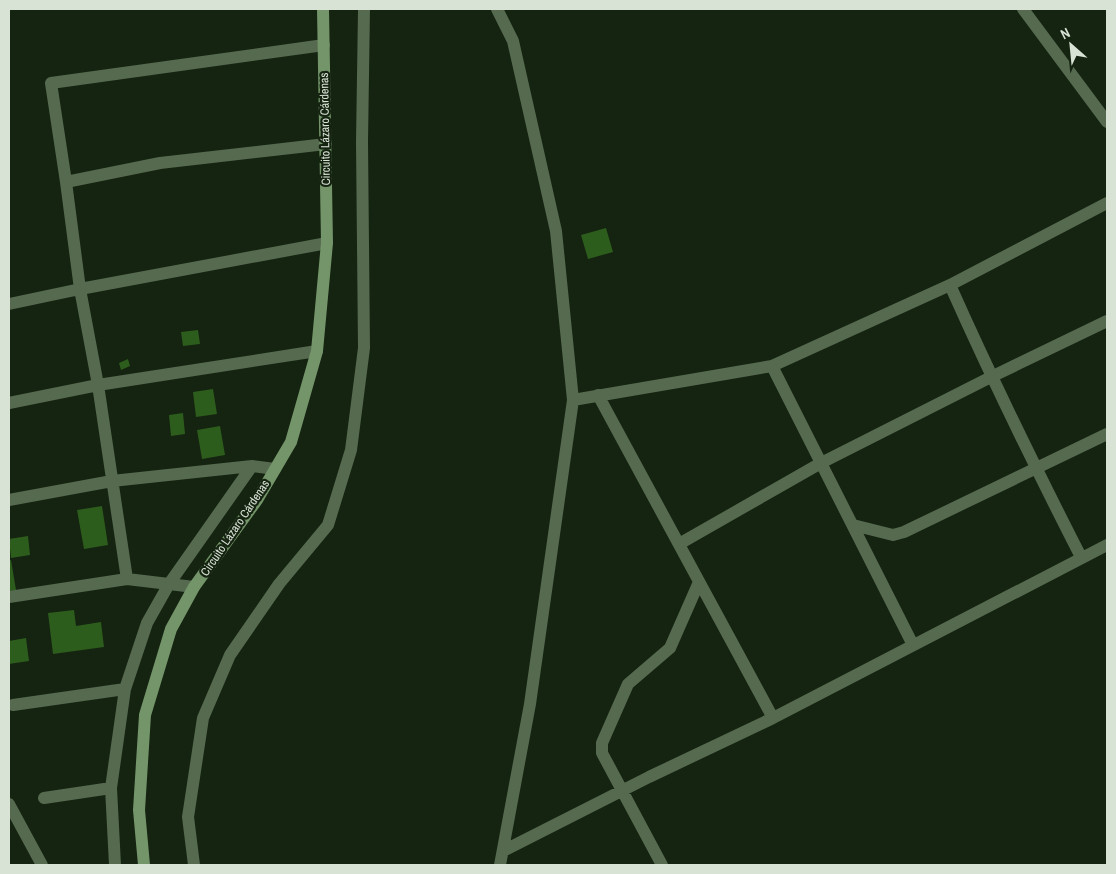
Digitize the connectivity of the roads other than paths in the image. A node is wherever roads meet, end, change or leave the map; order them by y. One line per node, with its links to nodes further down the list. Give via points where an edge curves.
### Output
1 (323, 9): 5 (street, Circuito Lázaro Cárdenas)
2 (364, 9): 50 (street, via 364,348 351,450 328,525 279,584 230,654 203,718 188,817)
3 (497, 9): 20 (street, via 513,41 556,231)
4 (1023, 9): 6 (street)
5 (324, 45): 7 (street, Circuito Lázaro Cárdenas); 8 (street, via 51,83)
6 (1107, 122)
7 (326, 144): 8 (street, via 160,162); 10 (street, Circuito Lázaro Cárdenas)
8 (66, 182): 12 (street)
9 (1107, 202): 11 (street)
10 (327, 243): 12 (street); 15 (street, Circuito Lázaro Cárdenas)
11 (950, 285): 16 (street); 17 (street)
12 (80, 289): 13 (street); 18 (street)
13 (9, 304)
14 (1107, 321): 17 (street)
15 (317, 351): 18 (street); 25 (street, Circuito Lázaro Cárdenas, via 291,442)
16 (772, 366): 19 (street); 23 (street)
17 (991, 377): 23 (street); 26 (street)
18 (98, 385): 21 (street); 27 (street)
19 (598, 396): 20 (street); 30 (street)
20 (573, 400): 46 (street, via 530,704)
21 (9, 403)
22 (1107, 434): 26 (street)
23 (821, 463): 29 (street); 30 (street)
24 (252, 466): 25 (street); 27 (street); 35 (street)
25 (275, 469): 36 (street, Circuito Lázaro Cárdenas, via 257,500)
26 (1036, 470): 29 (street, via 904,532 894,535); 32 (street)
27 (112, 481): 28 (street); 33 (street)
28 (9, 500)
29 (853, 525): 38 (street)
30 (679, 544): 34 (street)
31 (1107, 545): 32 (street)
32 (1081, 557): 38 (street)
33 (127, 580): 35 (street); 37 (street)
34 (699, 582): 41 (street); 43 (street, via 670,648 628,684 602,743 602,753)
35 (169, 584): 36 (street); 39 (street, via 147,623)
36 (194, 587): 49 (street, Circuito Lázaro Cárdenas, via 171,629 145,716 139,810)
37 (9, 597)
38 (913, 645): 41 (street)
39 (125, 689): 40 (street); 42 (street)
40 (12, 705)
41 (773, 718): 43 (street)
42 (111, 788): 44 (street); 48 (street)
43 (622, 791): 46 (street); 52 (street)
44 (44, 798)
45 (9, 804): 47 (street)
46 (503, 850): 51 (street)
47 (42, 865)
48 (114, 865)
49 (144, 865)
50 (194, 865)
51 (500, 865)
52 (662, 865)

